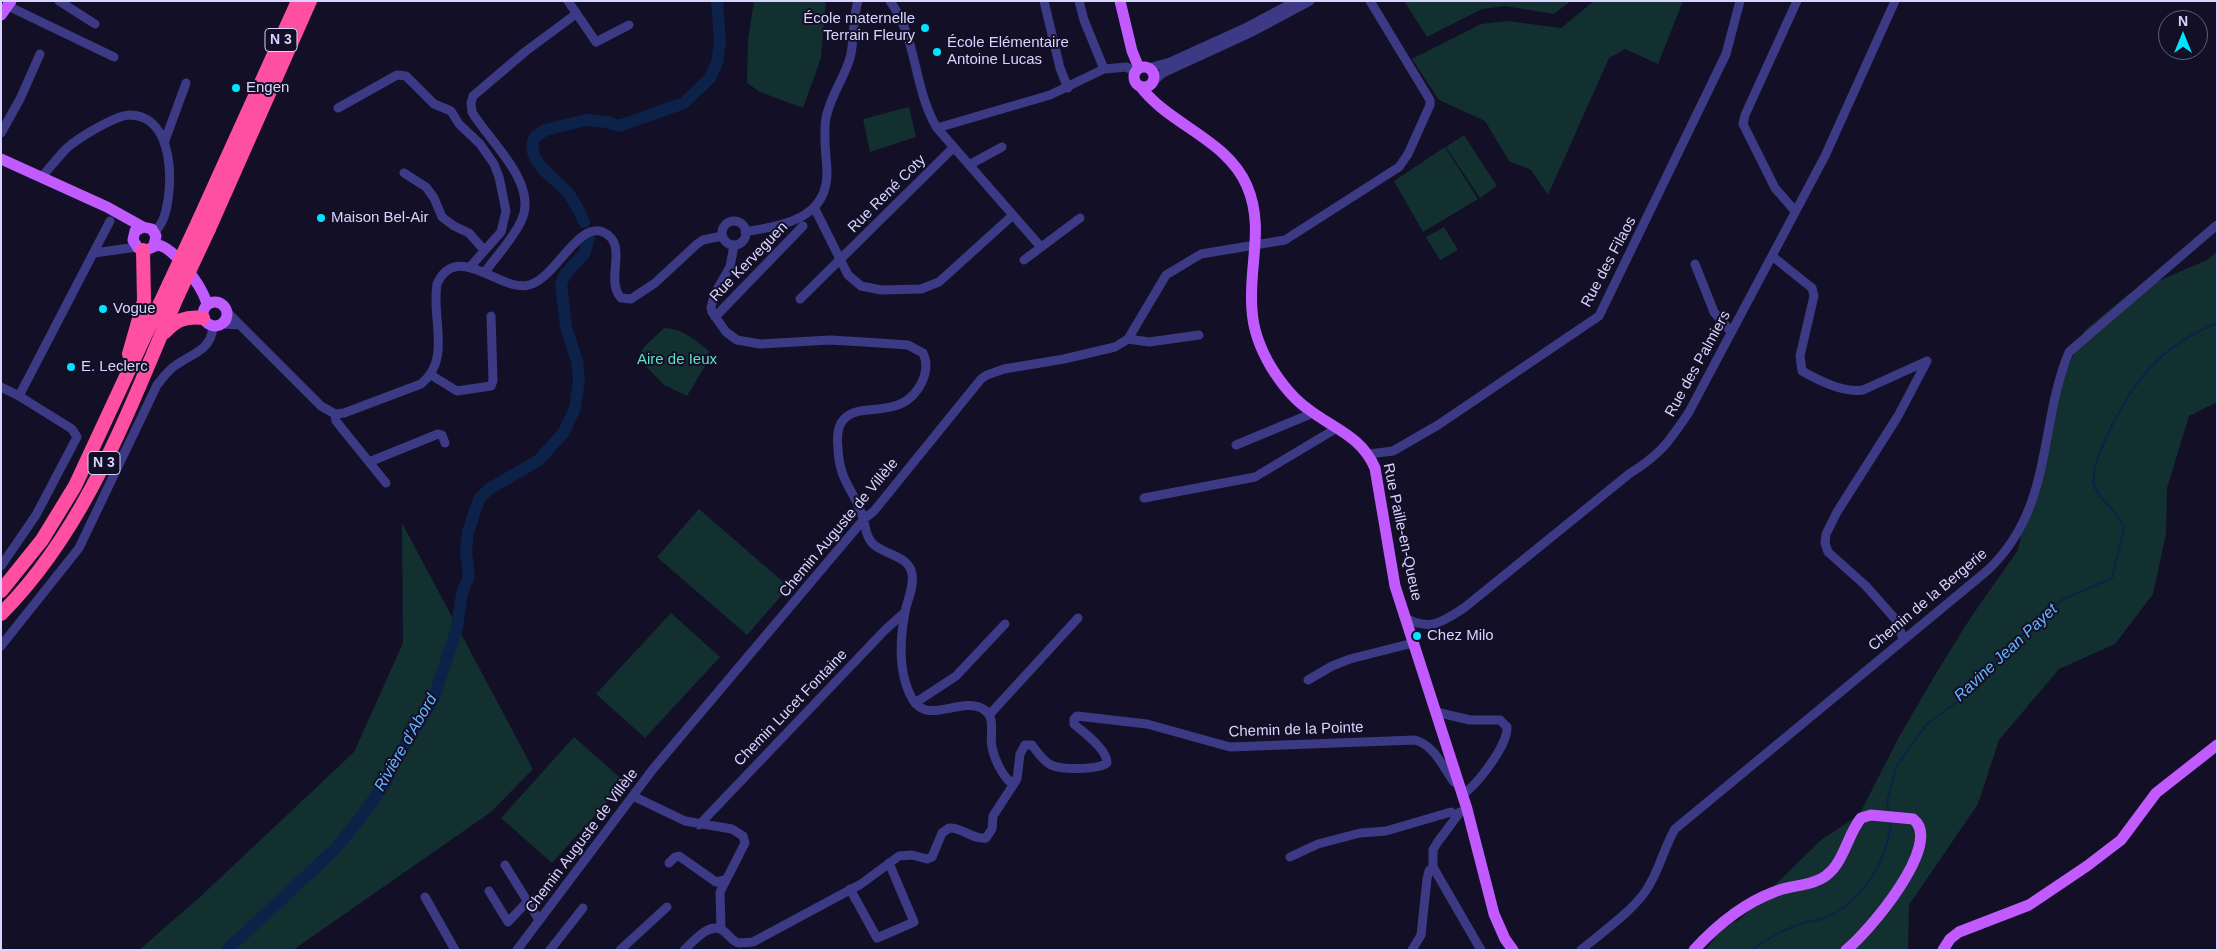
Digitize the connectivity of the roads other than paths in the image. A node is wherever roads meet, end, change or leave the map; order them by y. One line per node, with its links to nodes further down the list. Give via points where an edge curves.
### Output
1 (59, 1): 18 (street)
2 (298, 1): 20 (highway, N 3)
3 (310, 1): 45 (highway, N 3)
4 (568, 1): 17 (street)
5 (858, 1): 39 (street, Rue Kerveguen, via 850,57 826,119 826,184)
6 (890, 1): 30 (street, via 904,23 927,111)
7 (1044, 1): 28 (street)
8 (1079, 1): 24 (street)
9 (1120, 1): 25 (main road, via 1132,51)
10 (1296, 1): 25 (street, via 1160,66)
11 (1310, 1): 27 (street, via 1250,33 1168,70)
12 (1370, 1): 50 (street, via 1430,100 1408,154 1400,167 1284,240)
13 (1740, 1): 81 (street, Rue des Filaos, via 1726,54 1598,316 1438,425 1393,451)
14 (1797, 1): 40 (street, via 1743,124 1775,188)
15 (1895, 1): 40 (street, Rue des Palmiers, via 1825,156)
16 (7, 7): 22 (street)
17 (576, 14): 19 (street, via 596,42); 60 (street, via 473,96 472,112 515,170 525,201 522,219)
18 (95, 24)
19 (629, 25)
20 (276, 52): 23 (highway); 45 (highway, N 3, via 232,139)
21 (40, 54): 31 (street)
22 (114, 57)
23 (262, 65)
24 (1104, 68): 25 (street); 28 (street)
25 (1141, 69): 27 (main road, via 1153,72); 27 (main road, via 1136,82)
26 (186, 83): 32 (street)
27 (1148, 83): 50 (main road, Rue Paille-en-Queue, via 1158,105 1227,157 1241,174 1254,208)
28 (1068, 88): 30 (street)
29 (338, 108): 53 (street, via 397,76 410,78 434,104 451,111 494,164 506,211 501,232)
30 (937, 128): 34 (street)
31 (1, 133)
32 (164, 143): 38 (street, via 153,125 142,117 129,115 110,122 68,147); 48 (street, via 170,186 165,214)
33 (1002, 147): 36 (street)
34 (954, 148): 36 (street); 56 (street, Rue René Coty)
35 (1, 159): 38 (main road)
36 (969, 165): 41 (street)
37 (404, 173): 53 (street, via 426,187 442,217 469,234)
38 (42, 177): 48 (main road, via 122,215)
39 (814, 206): 47 (street, Rue Kerveguen, via 784,225); 56 (street, Rue René Coty)
40 (1795, 212): 55 (street, Rue des Palmiers)
41 (1013, 215): 52 (street); 56 (street, Rue René Coty, via 938,282 921,289 881,290 861,286 848,275)
42 (1080, 218): 52 (street)
43 (110, 221): 54 (street)
44 (2217, 225): 93 (street, Chemin de la Bergerie, via 2069,352 2060,374 2047,448 2033,500 2009,547 1988,570)
45 (203, 226): 61 (highway, N 3, bridge)
46 (803, 226): 66 (street, Rue Kerveguen)
47 (745, 232): 49 (street, via 742,225 731,222 723,228); 51 (street, via 744,239)
48 (146, 236): 54 (street, via 124,248); 64 (main road, via 178,253); 74 (highway, via 144,301)
49 (722, 236): 51 (street, via 725,242); 60 (street, via 697,244 655,283 631,300 621,298 614,288 617,253 611,238 602,232 590,231 583,235 548,274 532,285 515,286)
50 (1257, 244): 70 (street, via 1201,254 1166,276); 76 (main road, Rue Paille-en-Queue, via 1252,300 1255,330 1269,365 1285,389)
51 (734, 245): 66 (street, via 730,267 712,300)
52 (1040, 246): 57 (street)
53 (484, 250): 59 (street)
54 (94, 253): 73 (street)
55 (1772, 256): 68 (street, Rue des Palmiers); 93 (street, via 1812,288 1814,296 1800,356 1802,371 1852,391 1863,390 1927,361 1898,416 1837,512 1825,543 1828,552 1866,586 1897,621)
56 (841, 259): 62 (street, Rue René Coty)
57 (1024, 260)
58 (1696, 264): 68 (street, via 1714,312)
59 (470, 268): 60 (street); 71 (street, via 449,270 437,284 438,359)
60 (485, 272)
61 (174, 290): 74 (highway, N 3); 75 (highway, N 3)
62 (800, 299)
63 (227, 312): 64 (main road, via 224,306); 67 (street)
64 (213, 315): 67 (street); 75 (highway, via 190,316 173,323 164,333); 95 (street, via 209,342 204,349 174,366 157,385 79,548)
65 (491, 316): 71 (street, via 491,386 457,391)
66 (715, 317): 85 (street, via 726,332 746,343 830,340 908,345 923,353 925,376 918,391 906,402 853,413 840,425 841,472)
67 (241, 325): 77 (street, via 321,406)
68 (1731, 332): 90 (street, Rue des Palmiers, via 1689,412 1652,460 1629,474 1444,621 1415,624)
69 (1199, 335): 70 (street, via 1149,342)
70 (1128, 339): 85 (street, Chemin Auguste de Villèle, via 1100,351 987,374)
71 (431, 376): 77 (street, via 421,384)
72 (1, 387): 73 (street)
73 (19, 396): 86 (street, via 72,429 76,437 36,515)
74 (117, 396): 87 (highway, N 3, via 75,486 42,540)
75 (132, 403): 89 (highway, N 3, via 89,494 68,528)
76 (1313, 413): 78 (main road, Rue Paille-en-Queue); 80 (street)
77 (335, 414): 82 (street, via 336,421)
78 (1337, 428): 81 (main road, Rue Paille-en-Queue); 84 (street, via 1255,477)
79 (445, 443): 82 (street, via 442,435 438,434)
80 (1236, 445)
81 (1369, 454): 90 (main road, Rue Paille-en-Queue, via 1375,468 1395,586)
82 (369, 462): 83 (street)
83 (386, 483)
84 (1144, 498)
85 (864, 519): 88 (street, via 871,542 910,567 912,583); 104 (street, Chemin Auguste de Villèle)
86 (1, 566)
87 (1, 591)
88 (905, 612): 97 (street, via 901,654 905,678); 107 (street, Chemin Lucet Fontaine)
89 (1, 614)
90 (1404, 617): 94 (main road, Rue Paille-en-Queue)
91 (1078, 618): 99 (street)
92 (1006, 624): 97 (street, via 956,676)
93 (1903, 639): 131 (street, Chemin de la Bergerie, via 1675,829 1644,894)
94 (1413, 642): 96 (street, via 1341,663); 98 (main road, Rue Paille-en-Queue)
95 (1, 646)
96 (1308, 680)
97 (915, 703): 99 (street, via 927,710 974,706)
98 (1436, 712): 102 (main road, Rue Paille-en-Queue); 103 (street, via 1470,720 1500,720 1507,727 1503,743 1474,787)
99 (990, 714): 101 (street, via 995,758 1008,781)
100 (2217, 745): 134 (main road, via 2156,793 2122,840 2028,906 1959,932)
101 (1017, 779): 102 (street, Chemin de la Pointe, via 1020,754 1027,744 1056,767 1093,768 1107,763 1102,752 1074,724 1075,717 1084,716 1147,724 1230,747 1415,740 1430,747 1454,782); 110 (street, Chemin de la Pointe, via 992,816 992,829 986,838 949,828 942,833 932,857 903,855)
102 (1459, 782): 103 (main road, Rue Paille-en-Queue)
103 (1462, 794): 105 (main road, Rue Paille-en-Queue)
104 (633, 796): 107 (street, via 670,815); 120 (street, Chemin Auguste de Villèle)
105 (1467, 809): 106 (street); 130 (main road, Rue Paille-en-Queue, via 1494,914)
106 (1456, 815): 108 (street, via 1451,812 1386,831 1352,835 1318,844); 112 (street, via 1433,850)
107 (700, 825): 113 (street, via 732,828 743,836 745,843)
108 (1290, 857)
109 (669, 862): 113 (street, via 679,856 716,882)
110 (889, 863): 114 (street, Chemin de la Pointe); 114 (street, via 914,922 877,938)
111 (505, 865): 117 (street)
112 (1433, 867): 128 (street, via 1427,879 1421,936); 129 (street)
113 (725, 880): 121 (street, via 720,892)
114 (850, 889): 122 (street, Chemin de la Pointe)
115 (489, 891): 117 (street, via 508,922)
116 (425, 897): 123 (street)
117 (526, 902): 120 (street)
118 (667, 906): 126 (street)
119 (582, 908): 125 (street)
120 (539, 920): 124 (street, Chemin Auguste de Villèle)
121 (721, 929): 122 (street, Chemin de la Pointe); 127 (street, via 707,930)
122 (740, 946)
123 (455, 950)
124 (517, 950)
125 (550, 950)
126 (620, 950)
127 (684, 950)
128 (1412, 950)
129 (1481, 950)
130 (1513, 950)
131 (1581, 950)
132 (1694, 950): 133 (main road, via 1716,926 1754,902 1773,892 1827,875 1857,822 1865,816 1913,819 1920,828 1919,847 1913,862 1895,895 1862,936)
133 (1846, 950)
134 (1943, 950)

